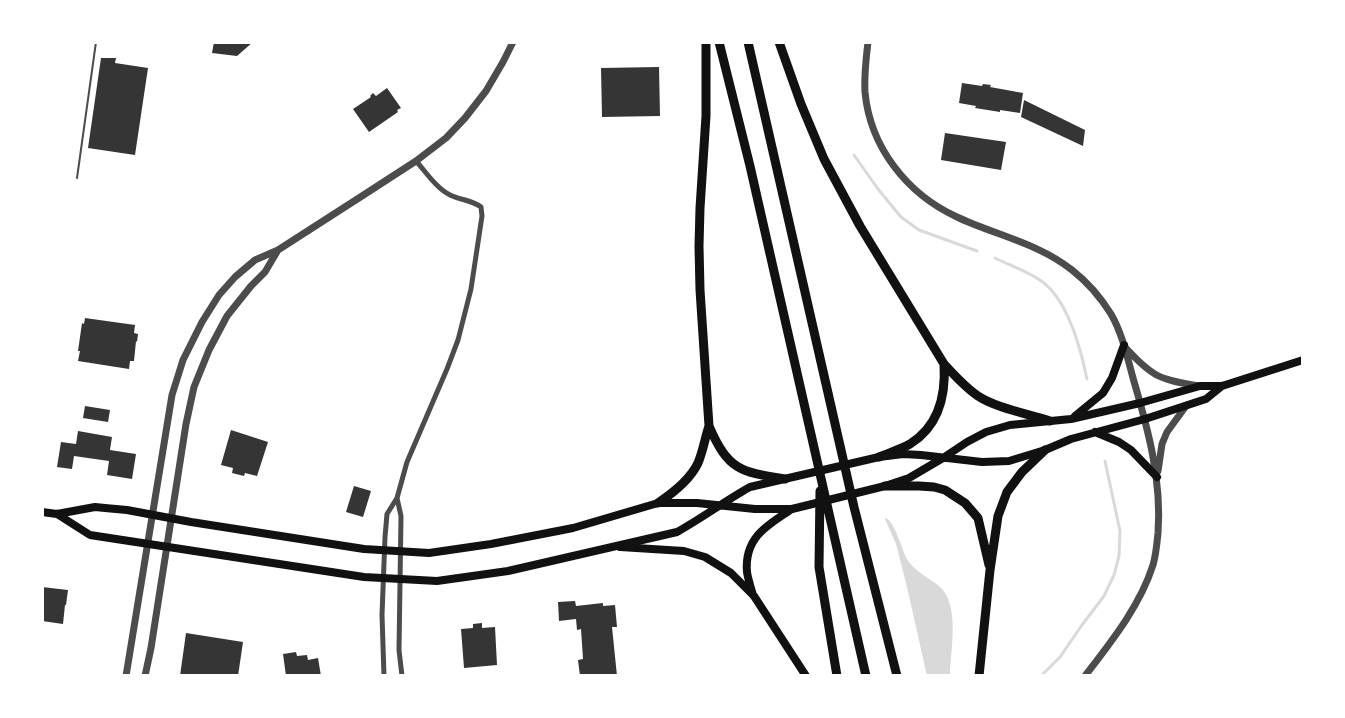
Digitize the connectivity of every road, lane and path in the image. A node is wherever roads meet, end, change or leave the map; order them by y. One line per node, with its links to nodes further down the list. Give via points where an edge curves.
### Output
1 (96, 42): 9 (lane)
2 (513, 42): 8 (street, via 486,91 465,118)
3 (706, 42): 21 (highway, via 699,246)
4 (719, 42): 26 (highway)
5 (748, 42): 54 (highway, via 854,507)
6 (779, 42): 13 (highway, via 824,159)
7 (868, 42): 11 (street, via 868,109 878,141 895,168 917,192 943,210 1038,249 1074,271 1111,314)
8 (416, 161): 10 (street); 30 (street, via 441,189 481,207 482,216 471,289 458,340 407,462)
9 (77, 178)
10 (278, 250): 36 (street, via 255,260 219,295 183,360 172,395); 37 (street, via 265,272 227,316 194,387)
11 (1124, 345): 14 (street, via 1156,375); 16 (street); 18 (main road, via 1103,393)
12 (1303, 360): 15 (main road)
13 (944, 364): 20 (highway, via 979,396); 24 (highway, via 944,393 936,416 910,444)
14 (1200, 386): 15 (main road); 16 (main road)
15 (1222, 386): 17 (main road, via 1206,399)
16 (1140, 403): 18 (main road); 19 (street)
17 (1186, 406): 19 (main road); 27 (street, via 1162,444)
18 (1071, 419): 20 (main road)
19 (1145, 419): 22 (main road); 27 (street)
20 (1050, 421): 25 (main road, via 986,432)
21 (709, 426): 28 (highway, via 718,447 735,466 752,474); 31 (highway, via 697,464 686,480)
22 (1095, 432): 23 (main road); 27 (main road, via 1131,450)
23 (1045, 450): 25 (main road, via 1009,461); 43 (highway, via 1007,492 998,516)
24 (879, 457): 25 (main road, via 903,454); 28 (main road)
25 (943, 458): 29 (main road)
26 (821, 477): 52 (highway, via 819,567); 53 (highway)
27 (1157, 477): 56 (street, via 1159,516 1154,564 1140,597)
28 (785, 478): 32 (main road, via 750,487)
29 (885, 486): 33 (main road); 43 (highway, via 934,487 965,502 978,518)
30 (397, 498): 41 (street, via 387,514); 42 (street)
31 (658, 503): 32 (main road); 42 (main road, via 573,528 491,544 429,553)
32 (720, 506): 33 (main road); 40 (main road, via 677,532)
33 (792, 509): 46 (main road, via 753,540 747,572)
34 (42, 512): 35 (main road)
35 (57, 514): 36 (main road, via 94,507); 38 (main road, via 90,535)
36 (152, 515): 37 (main road); 38 (street)
37 (171, 518): 39 (street); 41 (main road)
38 (147, 543): 39 (main road); 47 (street)
39 (166, 547): 44 (main road); 48 (street)
40 (617, 547): 45 (main road, via 471,577); 46 (main road, via 684,551 705,557 731,573)
41 (384, 550): 42 (main road); 44 (street)
42 (401, 551): 45 (street)
43 (990, 570): 55 (highway)
44 (384, 578): 45 (main road); 49 (street)
45 (401, 580): 50 (street)
46 (754, 596): 51 (main road)
47 (126, 676)
48 (145, 676)
49 (384, 676)
50 (402, 676)
51 (806, 676)
52 (837, 676)
53 (866, 676)
54 (897, 676)
55 (979, 676)
56 (1085, 676)

